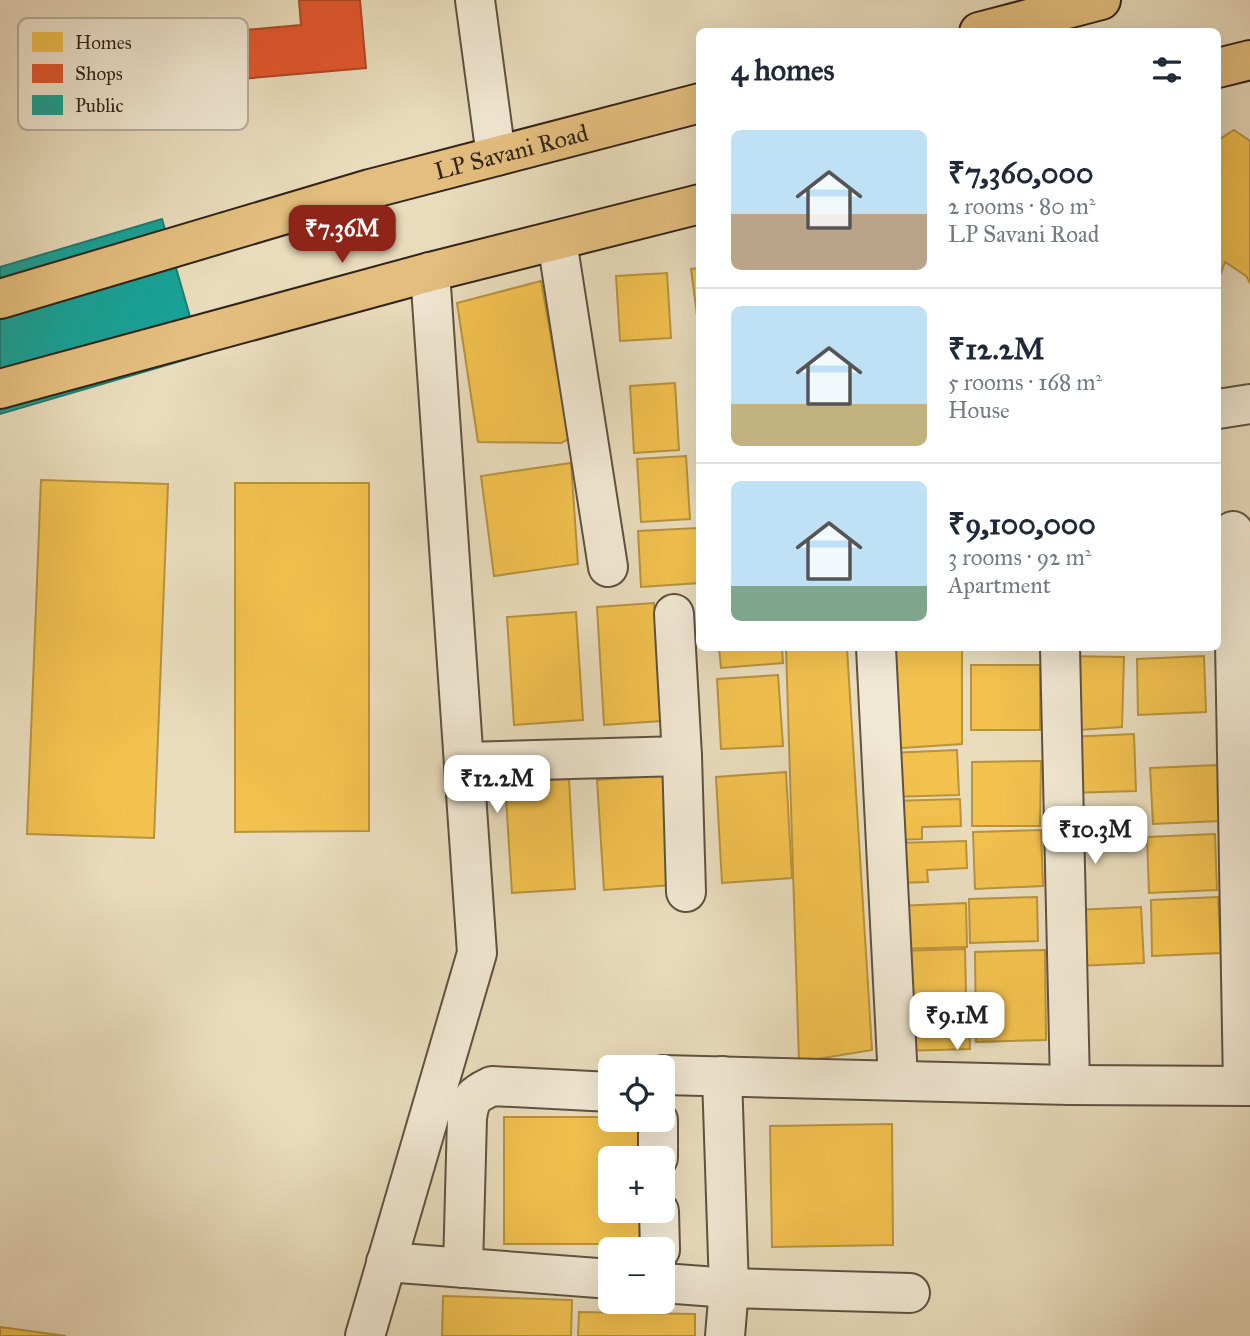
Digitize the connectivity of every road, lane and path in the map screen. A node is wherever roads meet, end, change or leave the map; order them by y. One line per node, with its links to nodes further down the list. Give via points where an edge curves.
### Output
1 (475, 0): 7 (street)
2 (1101, 0): 3 (main road)
3 (994, 28)
4 (1250, 60): 5 (main road)
5 (1221, 67)
6 (696, 104): 7 (main road, LP Savani Road)
7 (496, 156): 11 (main road, LP Savani Road)
8 (696, 205): 9 (main road)
9 (557, 241): 10 (main road); 16 (street)
10 (430, 272): 12 (main road); 21 (street)
11 (0, 299)
12 (0, 389)
13 (1250, 404): 14 (street)
14 (1221, 409)
15 (1234, 531): 29 (street)
16 (608, 567)
17 (674, 614): 20 (street)
18 (876, 651): 27 (street)
19 (1060, 651): 28 (street)
20 (682, 756): 21 (street); 22 (street)
21 (464, 762): 23 (street, via 477,953)
22 (686, 891)
23 (442, 1070): 24 (street); 31 (street)
24 (598, 1074)
25 (675, 1075): 26 (street)
26 (722, 1076): 27 (street); 35 (street)
27 (898, 1080): 28 (street)
28 (1070, 1085): 29 (street)
29 (1247, 1086)
30 (598, 1091): 32 (street, via 492,1086 475,1094 467,1118)
31 (386, 1262): 32 (street); 37 (street)
32 (463, 1268): 33 (street)
33 (598, 1278)
34 (675, 1284): 35 (street)
35 (729, 1288): 36 (street); 38 (street)
36 (910, 1293)
37 (365, 1336)
38 (725, 1336)

